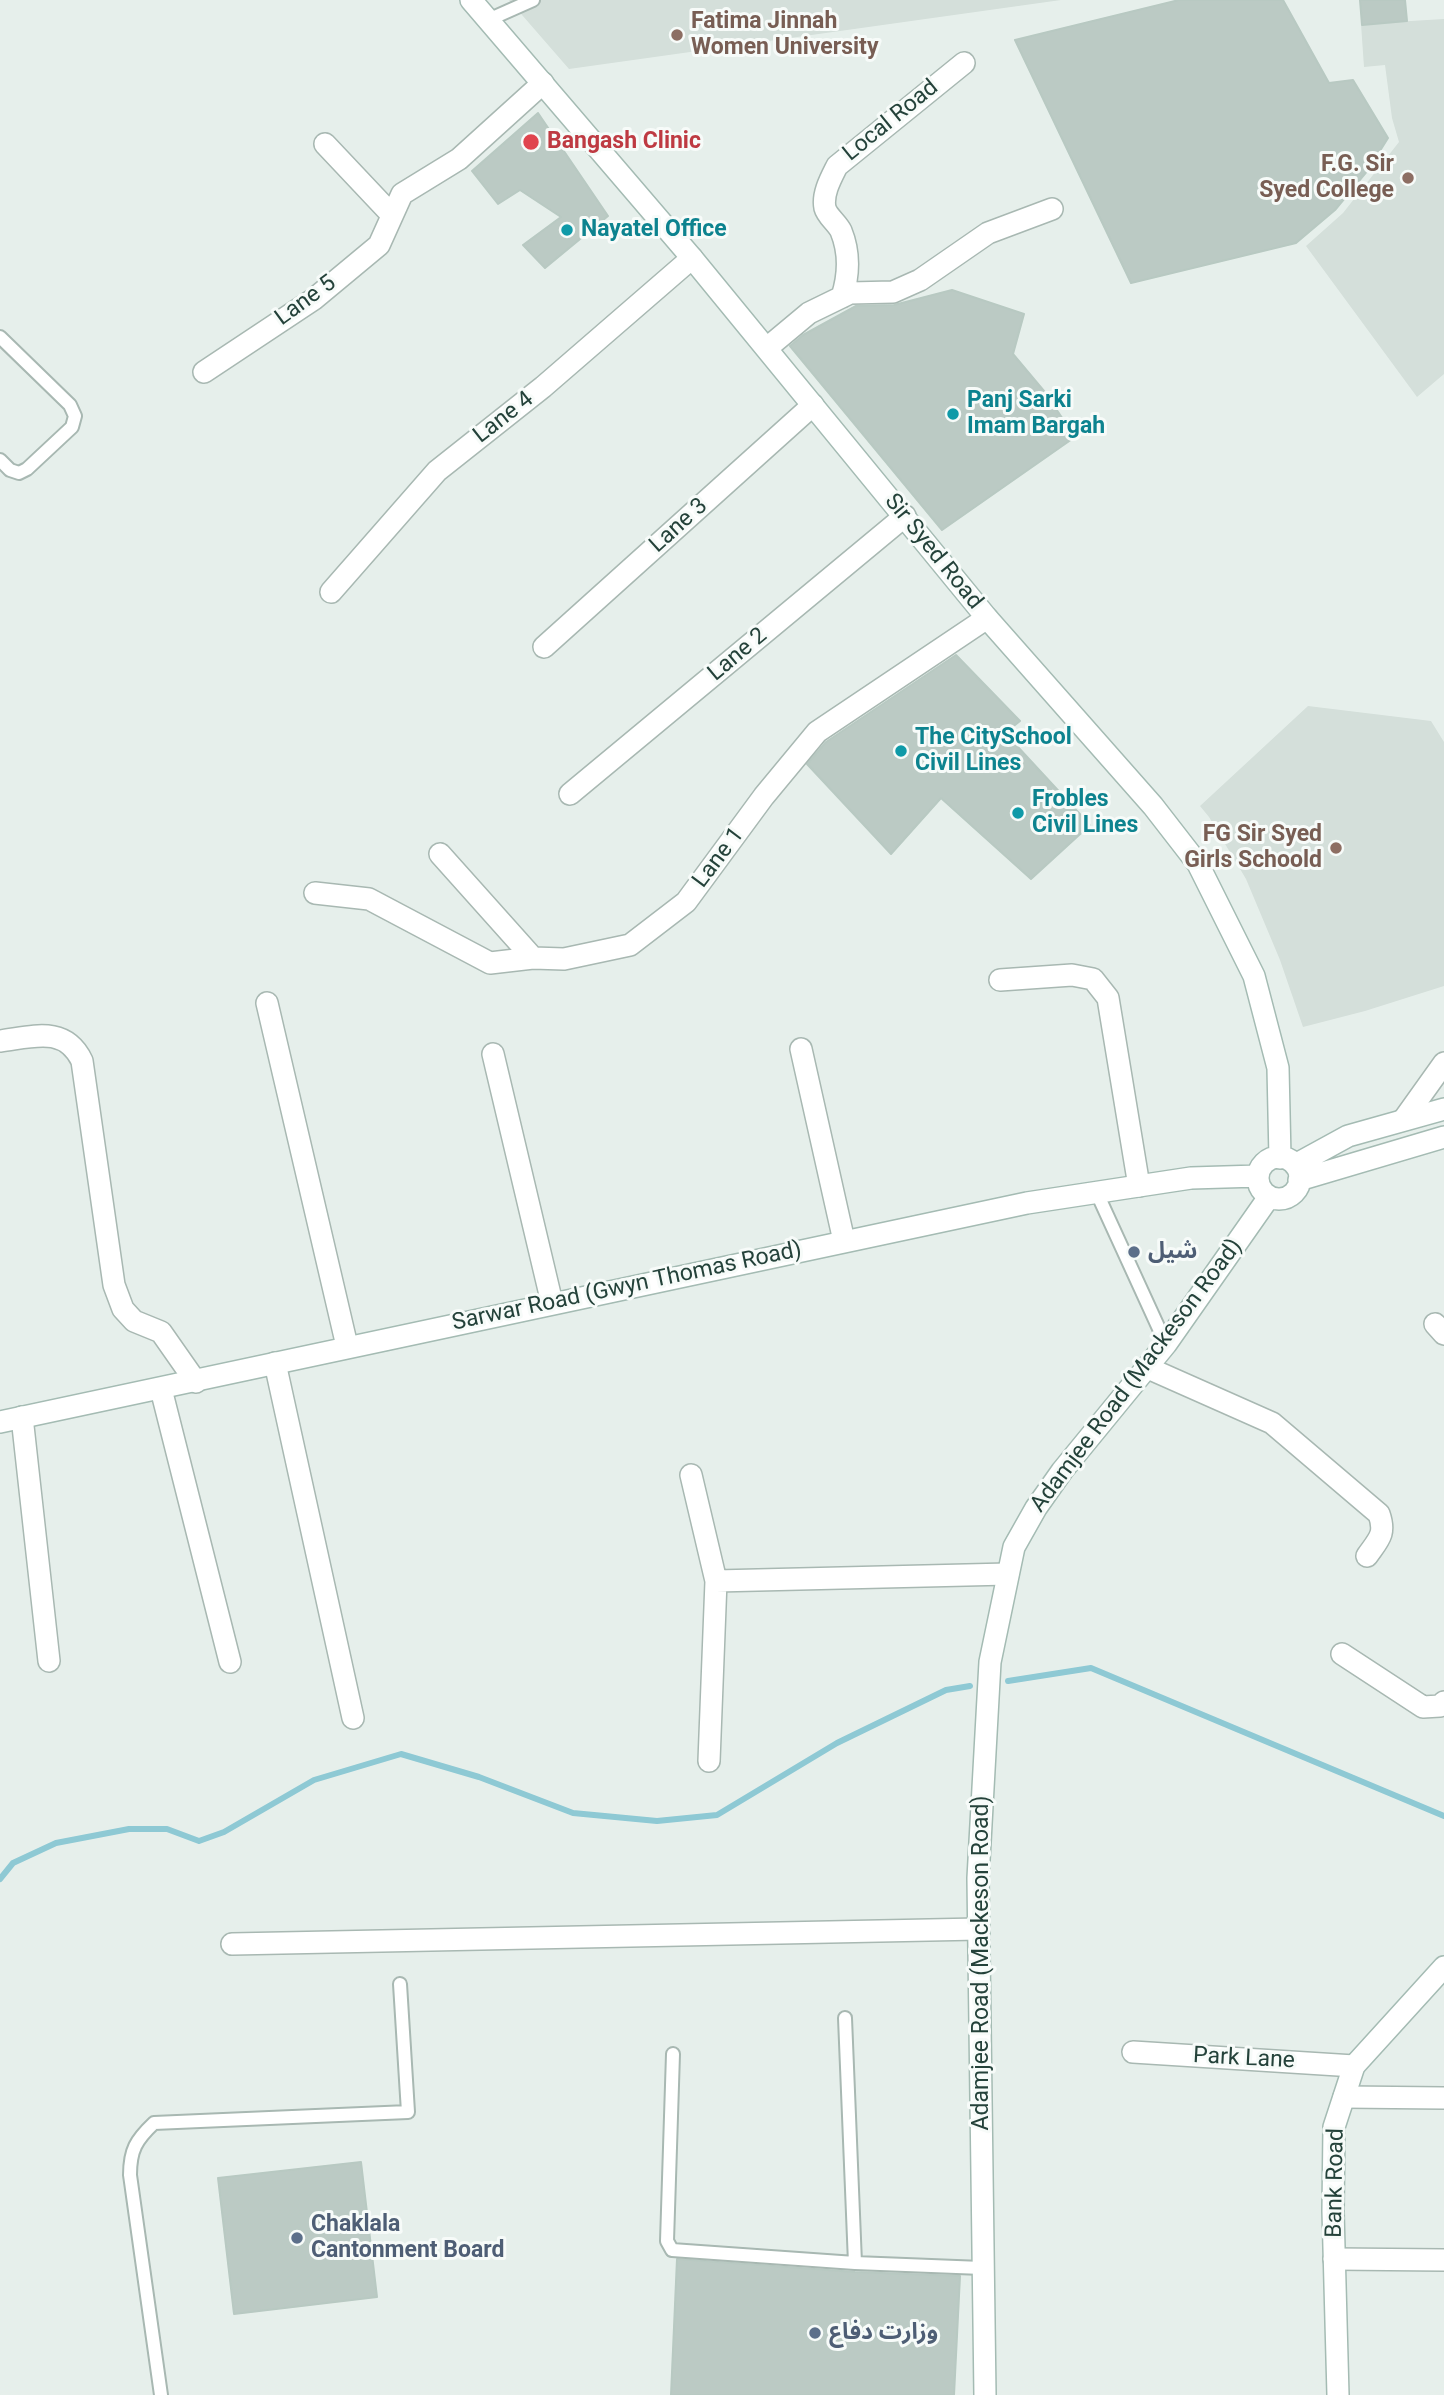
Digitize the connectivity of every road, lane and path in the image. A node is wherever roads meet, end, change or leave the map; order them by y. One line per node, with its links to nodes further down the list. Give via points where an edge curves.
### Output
1 (471, 0): 3 (street, Sir Syed Road)
2 (533, 0): 3 (lane)
3 (488, 20): 5 (street, Sir Syed Road)
4 (964, 63): 10 (street, Local Road, via 837,166 827,187 825,209 841,230 848,257)
5 (543, 83): 8 (street, Lane 5, via 458,159 402,194); 9 (street, Sir Syed Road)
6 (325, 144): 8 (street)
7 (1052, 209): 10 (street, via 988,233 920,280 893,292)
8 (392, 215): 13 (street, Lane 5, via 379,245 314,299)
9 (692, 258): 12 (street, Sir Syed Road); 17 (street, Lane 4, via 437,471)
10 (842, 297): 12 (street, via 810,313)
11 (0, 337): 15 (lane, via 70,405 75,416 72,427 27,469 19,473 10,470)
12 (767, 348): 14 (street, Sir Syed Road)
13 (204, 372)
14 (813, 405): 16 (street, Sir Syed Road); 19 (street, Lane 3)
15 (0, 460)
16 (905, 516): 18 (street, Sir Syed Road); 20 (street, Lane 2)
17 (331, 592)
18 (987, 618): 23 (street, Lane 1, via 817,733 686,902 630,945 564,959); 33 (street, Sir Syed Road, via 1153,806 1198,864 1254,976 1278,1068)
19 (544, 647)
20 (570, 794)
21 (440, 854): 23 (street)
22 (315, 893): 23 (street, Lane 1, via 369,899 490,963)
23 (533, 958)
24 (1000, 979): 35 (street, via 1072,975 1093,979 1108,998)
25 (267, 1003): 41 (street)
26 (0, 1041): 44 (street, via 44,1035 75,1047 82,1061 114,1285 123,1309 134,1321 160,1332)
27 (801, 1049): 38 (street)
28 (493, 1054): 39 (street)
29 (1444, 1063): 31 (street)
30 (1444, 1109): 31 (street)
31 (1404, 1119): 33 (street, via 1348,1136)
32 (1444, 1137): 33 (street)
33 (1291, 1168): 34 (street, via 1272,1158); 37 (street, via 1297,1188 1285,1198)
34 (1258, 1177): 35 (street, Sarwar Road (Gwyn Thomas Road), via 1191,1178); 37 (street)
35 (1139, 1186): 36 (street, Sarwar Road (Gwyn Thomas Road))
36 (1096, 1191): 38 (street, Sarwar Road (Gwyn Thomas Road)); 40 (lane)
37 (1269, 1197): 40 (street, Adamjee Road (Mackeson Road))
38 (844, 1241): 39 (street, Sarwar Road (Gwyn Thomas Road))
39 (552, 1303): 41 (street, Sarwar Road (Gwyn Thomas Road))
40 (1166, 1344): 43 (street, Adamjee Road (Mackeson Road))
41 (347, 1346): 42 (street, Sarwar Road (Gwyn Thomas Road))
42 (275, 1363): 44 (street, Sarwar Road (Gwyn Thomas Road)); 56 (street)
43 (1148, 1368): 49 (street, via 1272,1423 1379,1514 1381,1537); 50 (street, Adamjee Road (Mackeson Road), via 1036,1507 1014,1547)
44 (196, 1382): 45 (street, Sarwar Road (Gwyn Thomas Road))
45 (161, 1389): 46 (street, Sarwar Road (Gwyn Thomas Road)); 54 (street)
46 (22, 1417): 47 (street, Sarwar Road (Gwyn Thomas Road)); 53 (street)
47 (0, 1422)
48 (691, 1475): 51 (street)
49 (1367, 1556)
50 (1008, 1574): 51 (street); 58 (street, Adamjee Road (Mackeson Road), via 990,1662)
51 (716, 1580): 57 (street)
52 (1342, 1654): 55 (street, via 1423,1707)
53 (49, 1661)
54 (230, 1662)
55 (1444, 1702)
56 (353, 1718)
57 (709, 1761)
58 (979, 1929): 59 (street); 71 (street, Adamjee Road (Mackeson Road))
59 (232, 1944)
60 (1444, 1968): 65 (street, Bank Road)
61 (400, 1984): 72 (lane, via 408,2112 154,2123 142,2134 130,2156 130,2175)
62 (845, 2018): 70 (lane)
63 (1133, 2052): 65 (street, Park Lane)
64 (673, 2054): 70 (lane, via 667,2241 672,2250)
65 (1354, 2066): 66 (street, Bank Road)
66 (1344, 2098): 67 (street); 68 (street, Bank Road, via 1334,2127)
67 (1444, 2098)
68 (1334, 2259): 69 (street); 74 (street, Bank Road)
69 (1444, 2260)
70 (855, 2263): 71 (lane)
71 (982, 2268): 73 (street, Adamjee Road (Mackeson Road))
72 (161, 2395)
73 (985, 2395)
74 (1338, 2395)

